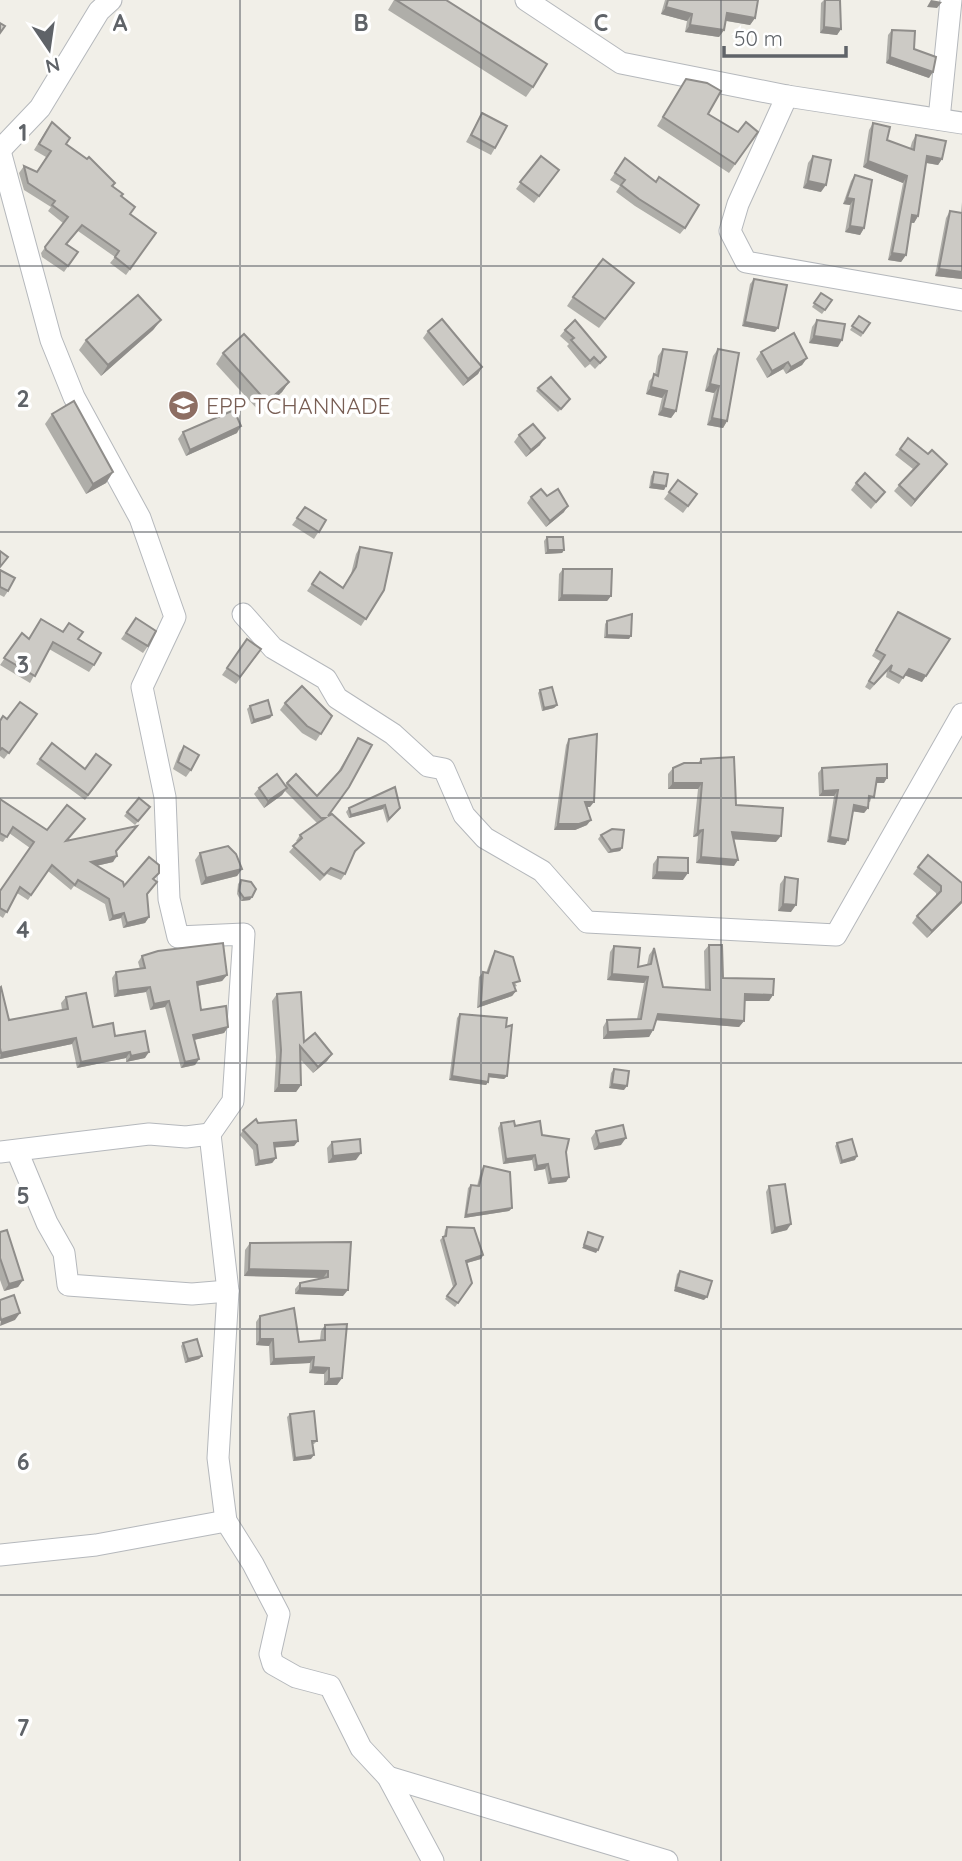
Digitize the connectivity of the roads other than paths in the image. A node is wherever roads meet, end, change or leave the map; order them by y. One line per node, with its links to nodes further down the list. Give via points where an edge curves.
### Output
1 (111, 0): 7 (street, via 99,11 40,108)
2 (526, 0): 4 (street, via 621,63)
3 (951, 0): 5 (street)
4 (787, 96): 5 (street); 8 (street, via 730,230 746,262)
5 (939, 120): 6 (street)
6 (962, 123)
7 (0, 150): 11 (street, via 51,340 74,397 140,518 175,617 142,687 165,797 169,899 178,937 244,934 233,1101)
8 (962, 300)
9 (243, 614): 10 (street, via 273,648 326,679 337,698 393,734 428,766 444,769 464,815 485,838 542,871 587,922 836,935)
10 (962, 714)
11 (210, 1134): 12 (street, via 149,1134); 13 (street)
12 (9, 1152): 13 (street, via 64,1253 68,1285 192,1294)
13 (228, 1291): 14 (street, via 218,1458)
14 (226, 1521): 15 (street, via 96,1545); 16 (street, via 279,1614 270,1654 273,1664 296,1677 330,1686 361,1748)
15 (5, 1551)
16 (388, 1777): 17 (street); 18 (street)
17 (433, 1861)
18 (667, 1861)

